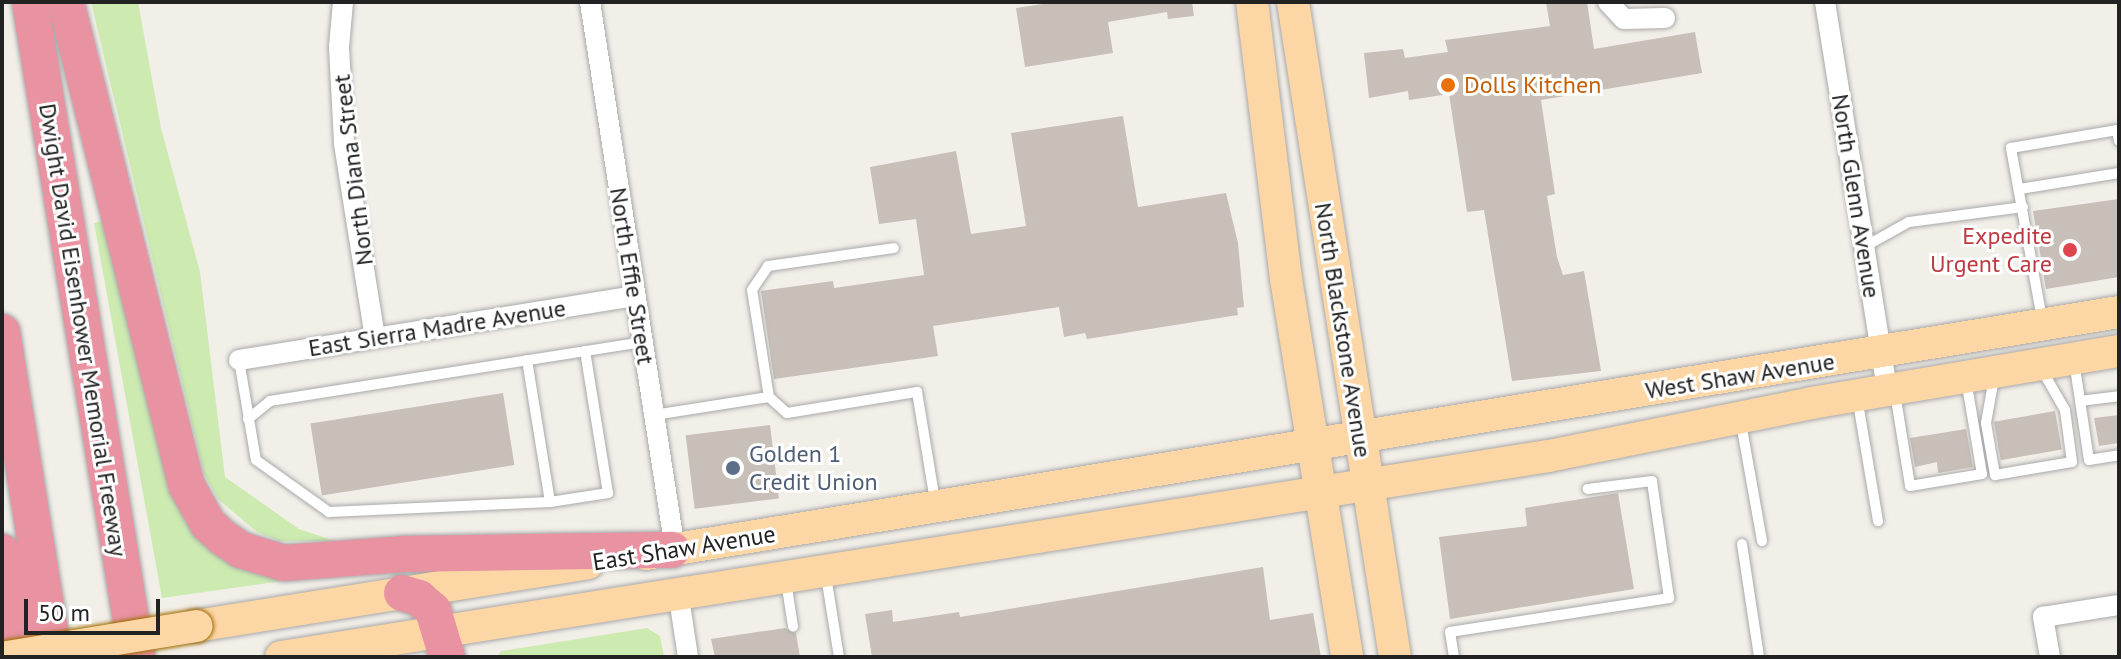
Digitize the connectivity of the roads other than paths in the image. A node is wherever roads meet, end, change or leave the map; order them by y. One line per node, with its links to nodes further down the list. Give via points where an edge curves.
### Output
1 (30, 2): 11 (highway, Dwight David Eisenhower Memorial Freeway)
2 (66, 2): 52 (highway, via 187,486 195,505 222,537 241,550 284,563 403,554)
3 (343, 2): 23 (street, North Diana Street, via 339,47 344,144)
4 (590, 2): 19 (street, North Effie Street)
5 (1252, 2): 41 (main road, North Blackstone Avenue)
6 (1274, 2): 13 (main road, via 1292,113)
7 (1293, 2): 13 (main road, North Blackstone Avenue)
8 (1608, 2): 10 (street, via 1624,19)
9 (1825, 2): 17 (street, North Glenn Avenue)
10 (1665, 18)
11 (52, 140): 64 (highway, Dwight David Eisenhower Memorial Freeway); 65 (highway, via 122,468)
12 (2119, 141): 15 (lane, via 2117,130 2011,148)
13 (1315, 146): 40 (main road, North Blackstone Avenue)
14 (2119, 173): 15 (lane)
15 (2020, 189): 16 (lane)
16 (2023, 207): 17 (lane, via 1909,222); 21 (lane)
17 (1864, 247): 27 (street, North Glenn Avenue)
18 (894, 248): 35 (lane, via 768,266 752,290)
19 (635, 296): 23 (street, East Sierra Madre Avenue); 24 (street, North Effie Street)
20 (2119, 312): 21 (main road, West Shaw Avenue)
21 (2043, 325): 27 (main road, West Shaw Avenue)
22 (2, 332): 63 (highway)
23 (375, 337): 29 (street, East Sierra Madre Avenue)
24 (643, 342): 25 (lane); 37 (street, North Effie Street)
25 (585, 351): 30 (lane); 46 (lane, via 608,493)
26 (2119, 351): 28 (main road, West Shaw Avenue)
27 (1881, 352): 33 (street, North Glenn Avenue); 40 (main road, West Shaw Avenue)
28 (2074, 359): 31 (main road, West Shaw Avenue); 36 (lane)
29 (239, 360): 39 (lane)
30 (527, 360): 39 (lane, via 270,401); 46 (lane)
31 (2039, 364): 32 (main road, West Shaw Avenue); 32 (lane, via 2065,410 2072,462 1995,475)
32 (1980, 374): 33 (main road, West Shaw Avenue); 33 (lane, via 1982,474 1910,486)
33 (1879, 392): 38 (main road, West Shaw Avenue); 48 (lane)
34 (2119, 396): 36 (lane)
35 (769, 397): 37 (lane); 47 (lane, via 787,413 917,392)
36 (2080, 401): 42 (lane, via 2089,460)
37 (654, 415): 52 (street, North Effie Street)
38 (1740, 417): 43 (main road, West Shaw Avenue, via 1596,448); 50 (lane)
39 (248, 419): 46 (lane, via 256,460 329,512)
40 (1360, 437): 41 (main road, East Shaw Avenue); 43 (main road, North Blackstone Avenue)
41 (1312, 445): 45 (main road, North Blackstone Avenue); 47 (main road, East Shaw Avenue)
42 (2119, 455)
43 (1367, 484): 45 (main road, East Shaw Avenue); 70 (main road, North Blackstone Avenue)
44 (1587, 489): 71 (lane, via 1652,481 1669,598 1450,632)
45 (1319, 491): 54 (main road, East Shaw Avenue); 69 (main road, North Blackstone Avenue)
46 (550, 502)
47 (936, 507): 49 (main road, East Shaw Avenue)
48 (1878, 521)
49 (806, 528): 52 (main road, East Shaw Avenue); 56 (main road, via 784,553 686,571)
50 (1762, 541)
51 (1742, 544): 72 (lane)
52 (674, 549): 57 (main road, East Shaw Avenue); 60 (main road, via 671,562 654,574 596,585)
53 (2, 552): 62 (highway)
54 (825, 568): 55 (main road, East Shaw Avenue); 68 (lane)
55 (785, 574): 56 (main road, East Shaw Avenue); 59 (lane)
56 (678, 591): 60 (main road, East Shaw Avenue); 67 (street)
57 (402, 593): 60 (highway, via 427,603); 61 (main road, East Shaw Avenue, bridge)
58 (2119, 605): 73 (street, via 2043,617)
59 (793, 626)
60 (445, 644): 66 (main road, East Shaw Avenue)
61 (7, 657)
62 (26, 657)
63 (54, 657)
64 (137, 657)
65 (154, 657)
66 (281, 657)
67 (688, 657)
68 (839, 657)
69 (1347, 657)
70 (1395, 657)
71 (1454, 657)
72 (1759, 657)
73 (2050, 657)

